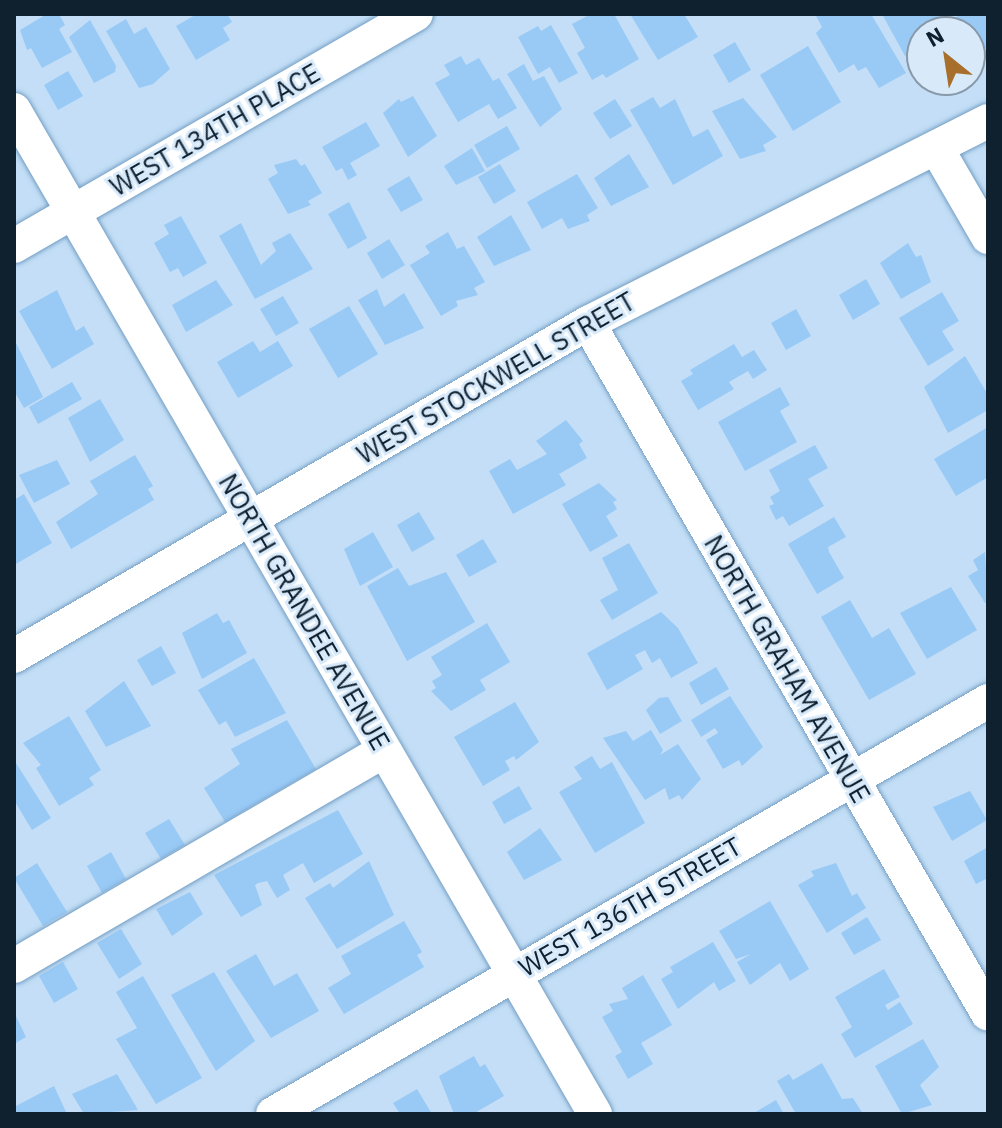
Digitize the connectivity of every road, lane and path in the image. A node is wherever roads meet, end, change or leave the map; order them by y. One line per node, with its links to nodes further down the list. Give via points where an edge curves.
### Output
1 (416, 14): 5 (street, WEST 134TH PLACE)
2 (14, 110): 5 (street, NORTH GRANDEE AVENUE)
3 (988, 121): 4 (street, WEST STOCKWELL STREET)
4 (937, 149): 6 (street); 8 (street, WEST STOCKWELL STREET)
5 (73, 212): 7 (street, WEST 134TH PLACE); 9 (street, NORTH GRANDEE AVENUE)
6 (988, 237)
7 (14, 246)
8 (588, 323): 9 (street, WEST STOCKWELL STREET); 13 (street, NORTH GRAHAM AVENUE)
9 (250, 519): 10 (street, WEST STOCKWELL STREET); 12 (street, NORTH GRANDEE AVENUE)
10 (14, 656)
11 (988, 701): 13 (street, WEST 136TH STREET)
12 (384, 751): 14 (street); 15 (street, NORTH GRANDEE AVENUE)
13 (851, 778): 15 (street, WEST 136TH STREET); 16 (street, NORTH GRAHAM AVENUE)
14 (14, 966)
15 (514, 974): 17 (street, WEST 136TH STREET); 18 (street, NORTH GRANDEE AVENUE)
16 (988, 1014)
17 (273, 1114)
18 (595, 1114)

